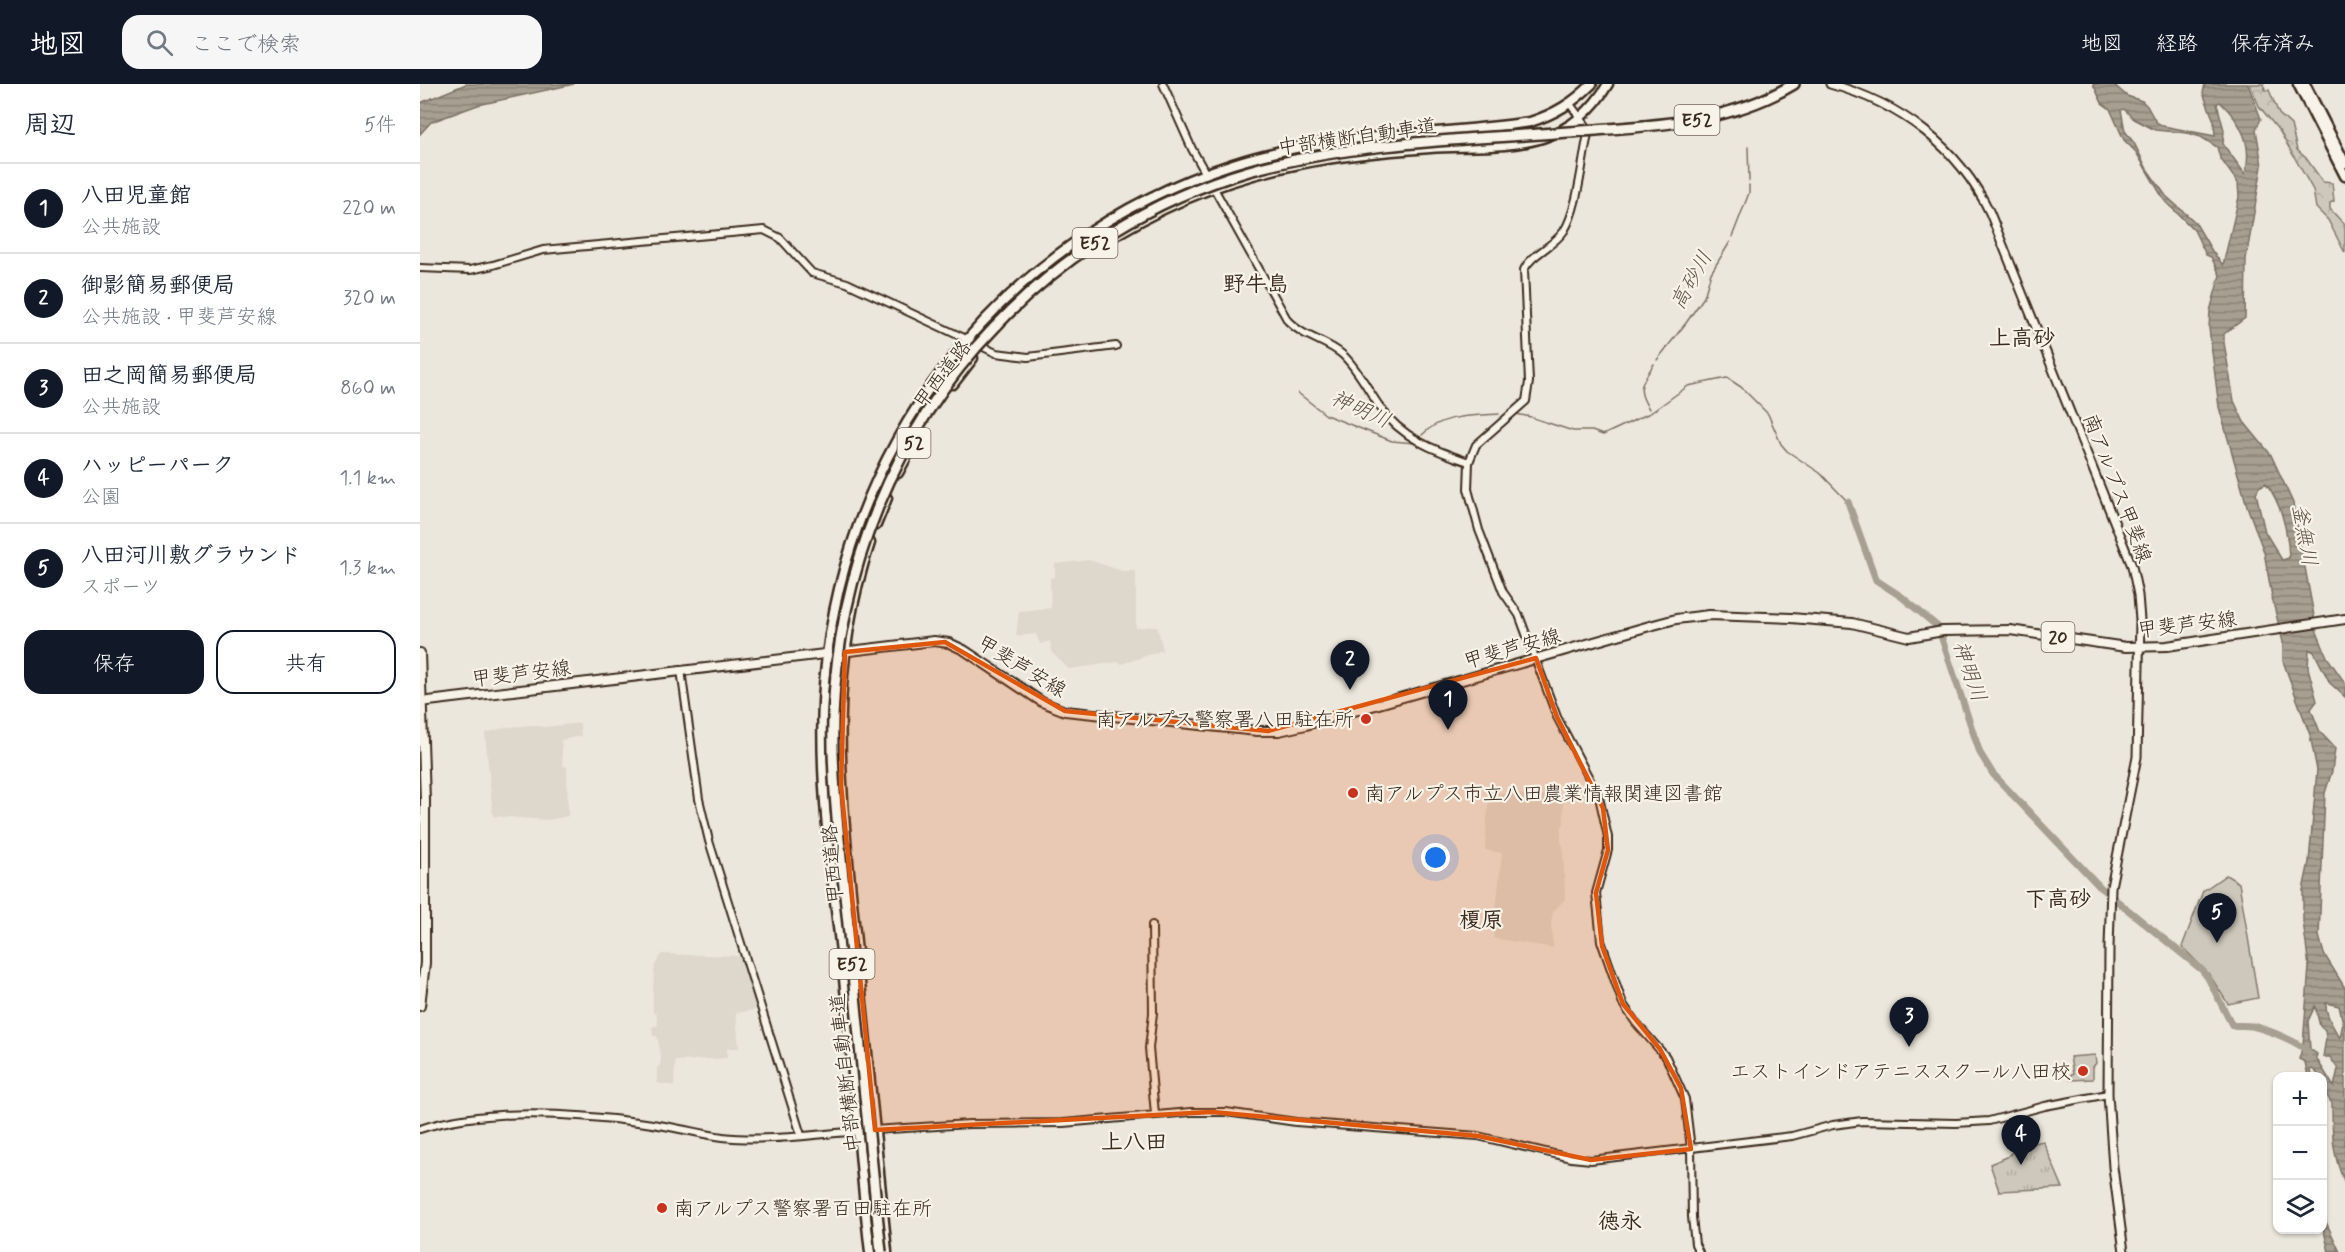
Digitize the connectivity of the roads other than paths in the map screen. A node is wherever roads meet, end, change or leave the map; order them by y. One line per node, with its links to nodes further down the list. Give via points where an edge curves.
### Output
1 (1163, 84): 11 (street)
2 (1592, 84): 8 (highway, 甲西道路 / 52)
3 (1608, 84): 9 (highway, 甲西道路 / 52)
4 (1830, 84): 20 (main road, 南アルプス甲斐線, via 1882,102 1926,131 1954,159 1986,205 2132,566 2138,595)
5 (2298, 84): 12 (highway)
6 (2305, 84): 10 (highway)
7 (1792, 85): 37 (highway, 中部横断自動車道 / E52, bridge, via 1751,106 1669,124 1373,148 1271,165 1220,180 1127,223 1082,251 986,335 948,382 912,437 860,555 837,675 833,744 837,810)
8 (1570, 104): 9 (street); 11 (highway, 甲西道路 / 52, via 1530,122 1330,142 1264,155)
9 (1580, 118): 13 (highway, 甲西道路 / 52, via 1550,137 1523,144 1351,155 1272,170); 18 (street, via 1588,134 1568,223 1558,239 1524,270 1529,382 1526,401 1476,445)
10 (2345, 163)
11 (1206, 174): 13 (street); 15 (highway, 甲西道路 / 52, via 1121,213 1066,248 1015,290)
12 (2345, 176)
13 (1214, 188): 17 (highway, 甲西道路 / 52, via 1148,217 1085,255 1026,302); 18 (street, via 1288,321 1301,333 1345,357 1387,417 1406,433)
14 (420, 268): 15 (street, via 470,270 543,250 764,230 780,238 812,273 840,280)
15 (966, 339): 17 (street); 23 (highway, 甲西道路 / 52, via 920,402 872,490 843,571)
16 (1116, 346): 17 (street, via 1028,357 996,353)
17 (983, 347): 21 (highway, 甲西道路 / 52, via 915,440 884,504 858,581)
18 (1469, 462): 24 (street, via 1468,489 1476,521 1503,592 1519,615)
19 (2345, 619): 20 (main road, 甲斐芦安線 / 20)
20 (2140, 648): 24 (main road, 甲斐芦安線 / 20, via 2010,630 1943,631 1909,637 1852,623 1699,616); 29 (main road, 南アルプス甲斐線, via 2137,757 2110,903)
21 (844, 652): 23 (main road, 甲斐芦安線 / 20); 24 (main road, 甲斐芦安線 / 20, via 942,642 964,650 1042,702 1065,711 1268,731 1306,725); 32 (highway, 甲西道路 / 52, via 839,727 841,785)
22 (420, 653): 26 (main road)
23 (827, 655): 25 (main road, 甲斐芦安線 / 20); 33 (highway, 甲西道路 / 52, via 824,772)
24 (1536, 658): 35 (street, via 1557,717 1603,808 1608,850 1596,893 1602,946 1623,1004 1660,1049 1681,1088)
25 (681, 670): 26 (main road, 甲斐芦安線 / 20); 34 (street, via 699,799 709,841)
26 (421, 702): 28 (main road, via 425,951)
27 (1152, 925): 30 (street, via 1153,1013 1149,1048)
28 (420, 1006)
29 (2108, 1094): 35 (street, via 1989,1121 1862,1121 1792,1136); 39 (main road, 南アルプス甲斐線, via 2110,1144)
30 (1155, 1114): 32 (street, via 1064,1123); 35 (street, via 1226,1112 1296,1122 1450,1133 1591,1160)
31 (420, 1129): 34 (street, via 471,1119 534,1115 639,1122 725,1137)
32 (875, 1130): 33 (street); 37 (highway, 甲西道路 / 52)
33 (858, 1131): 34 (street); 36 (highway, 甲西道路 / 52)
34 (801, 1135)
35 (1691, 1149): 38 (street, via 1692,1217)
36 (870, 1252)
37 (884, 1252)
38 (1699, 1252)
39 (2124, 1252)

